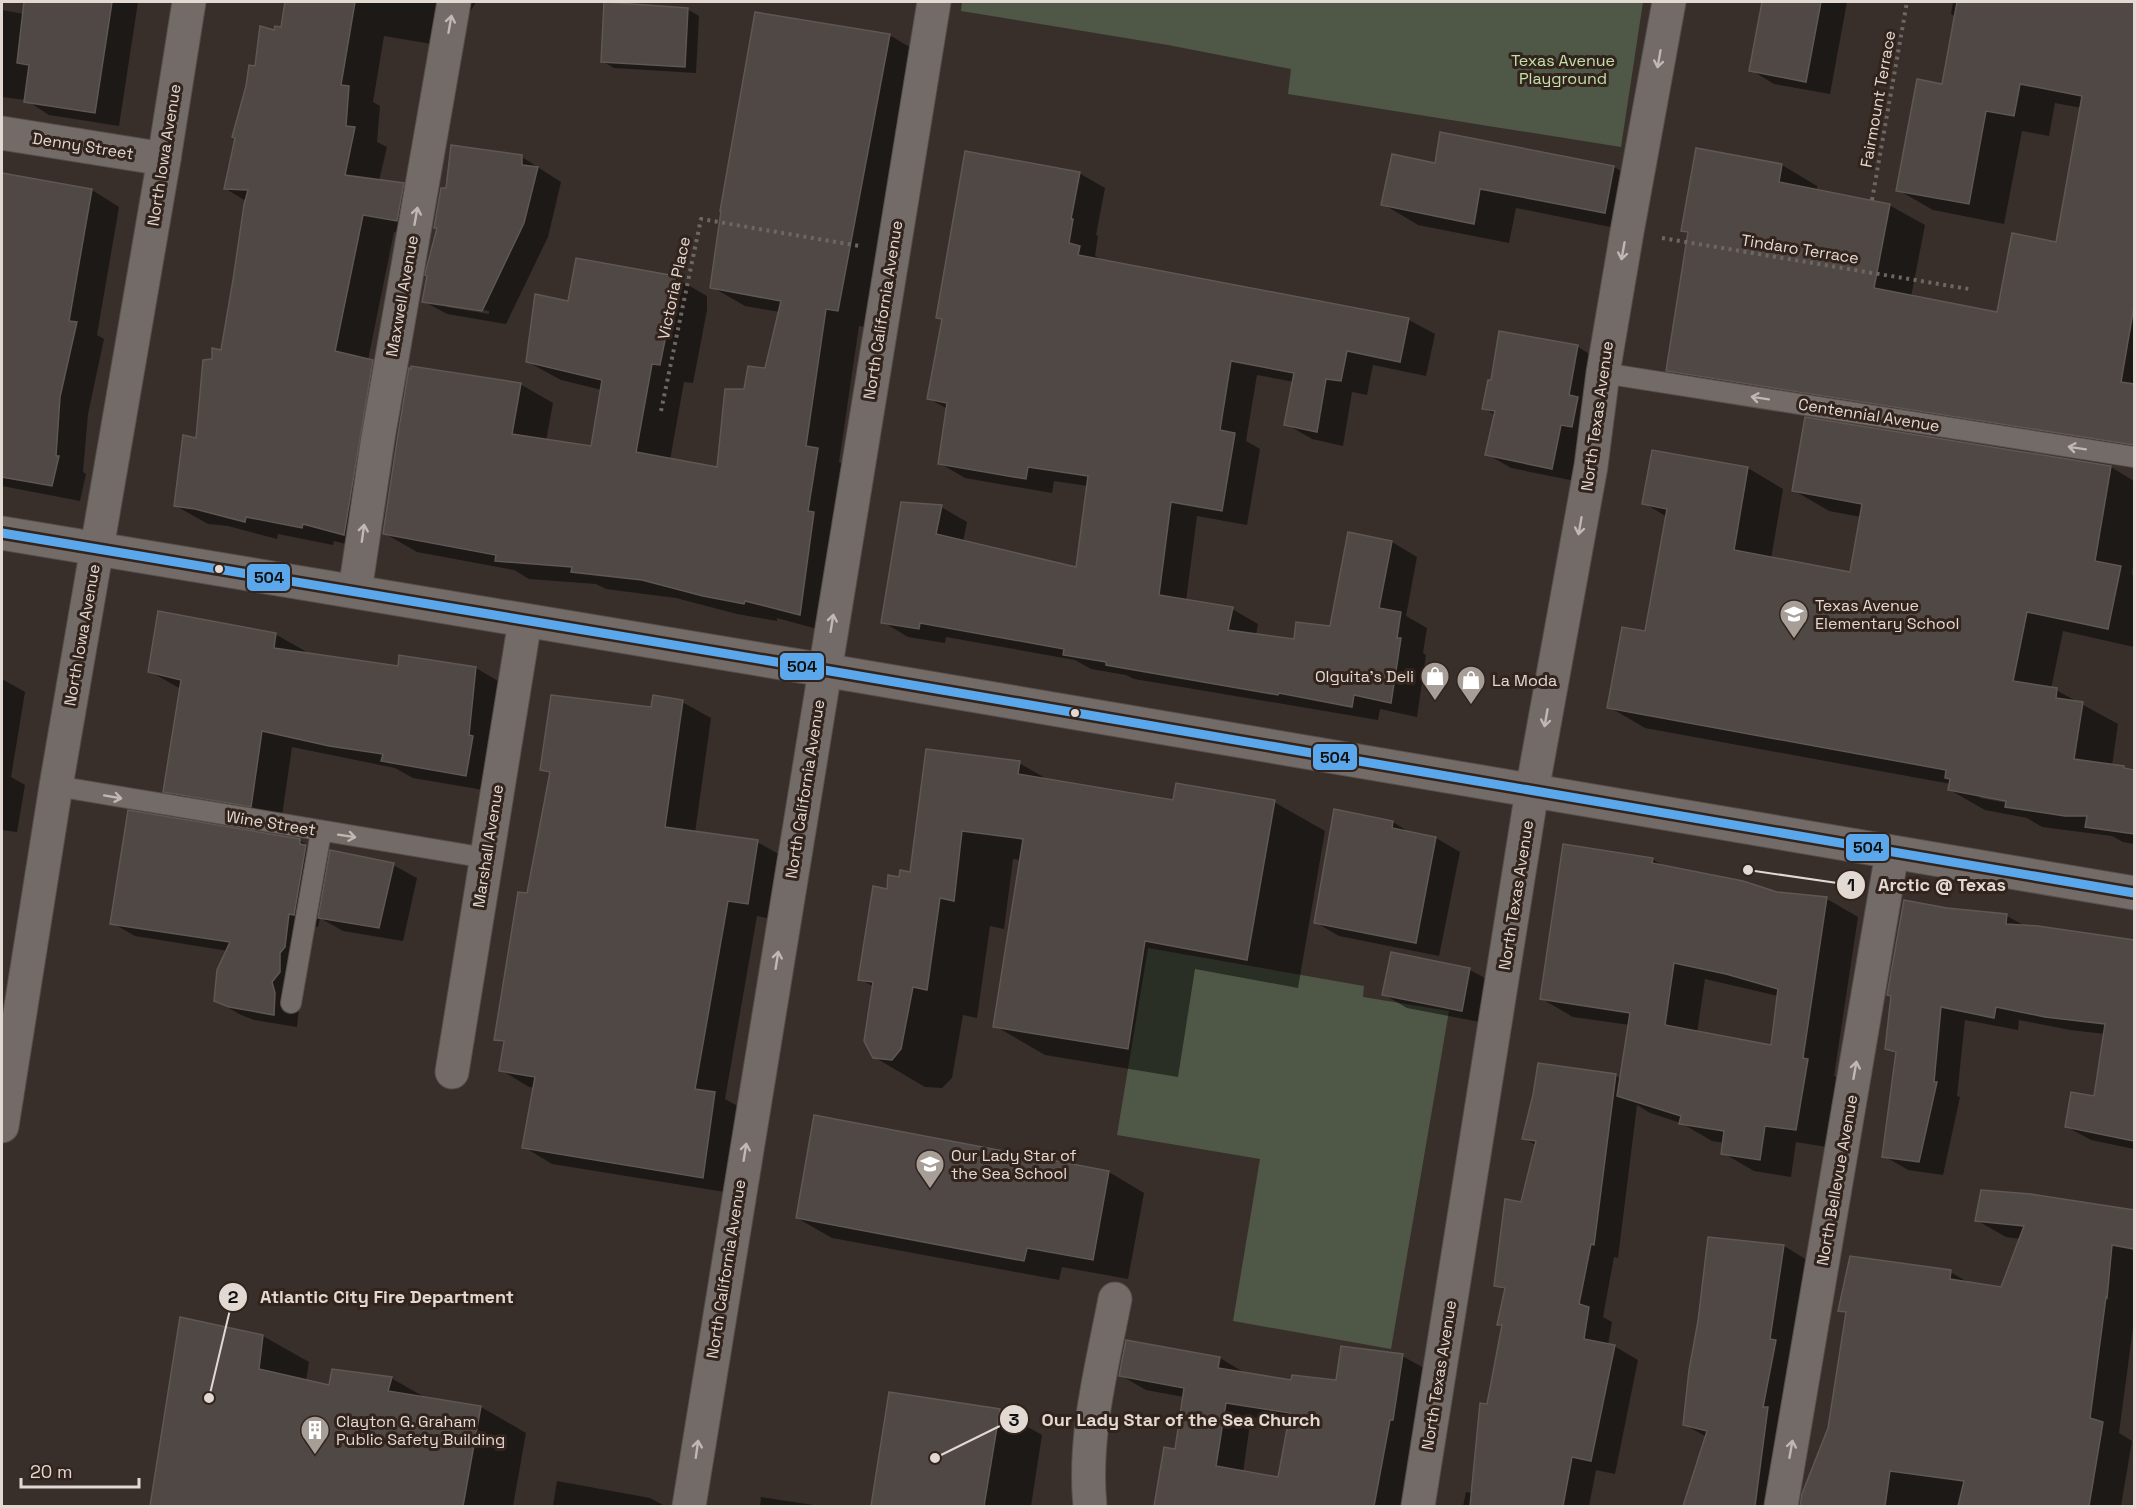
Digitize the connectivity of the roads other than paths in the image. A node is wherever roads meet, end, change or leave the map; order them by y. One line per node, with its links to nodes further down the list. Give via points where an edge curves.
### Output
1 (189, 2): 6 (street, North Iowa Avenue)
2 (454, 2): 11 (street, Maxwell Avenue, one-way to 2)
3 (934, 2): 13 (street, North California Avenue, one-way to 3)
4 (1669, 2): 7 (street, North Texas Avenue, one-way to 7)
5 (2, 133): 6 (street, Denny Street)
6 (164, 159): 10 (street, North Iowa Avenue)
7 (1603, 373): 8 (lane, Centennial Avenue, one-way to 7); 15 (street, North Texas Avenue, one-way to 15, via 1591,466)
8 (2134, 457)
9 (2, 533): 10 (street)
10 (97, 548): 11 (street); 14 (street, North Iowa Avenue)
11 (355, 591): 12 (street)
12 (525, 621): 13 (street); 18 (street, Marshall Avenue)
13 (824, 669): 15 (street); 24 (street, North California Avenue, one-way to 13)
14 (56, 786): 16 (lane, Wine Street, one-way to 16); 22 (street, North Iowa Avenue)
15 (1532, 791): 17 (street); 26 (street, North Texas Avenue)
16 (321, 832): 18 (lane, Wine Street, one-way to 18); 20 (lane)
17 (1892, 853): 19 (street); 27 (street, North Bellevue Avenue, one-way to 17)
18 (486, 858): 21 (street, Marshall Avenue)
19 (2134, 894)
20 (291, 1003)
21 (452, 1072)
22 (2, 1126)
23 (1115, 1299): 25 (street, via 1093,1414 1087,1473)
24 (689, 1506)
25 (1090, 1506)
26 (1418, 1506)
27 (1781, 1506)

